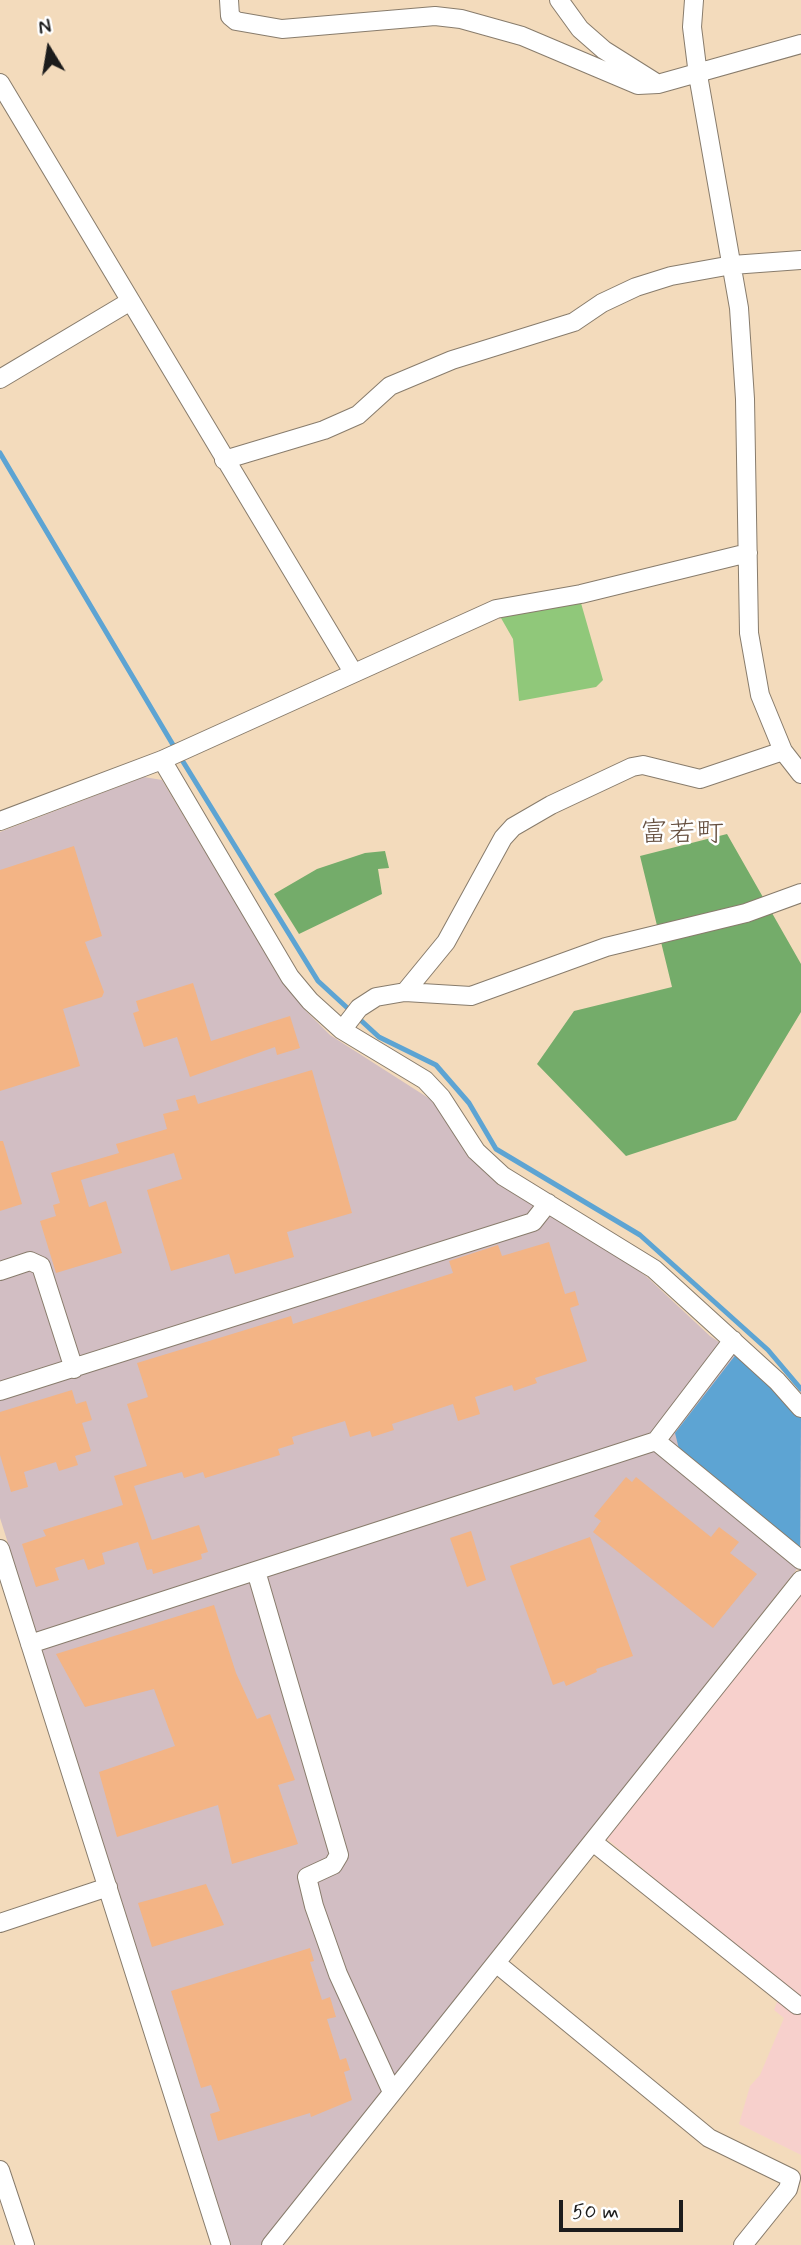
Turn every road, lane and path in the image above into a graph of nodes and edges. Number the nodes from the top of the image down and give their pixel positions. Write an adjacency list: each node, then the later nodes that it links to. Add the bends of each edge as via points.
1 (229, 0): 7 (street, via 230,16 236,21 282,29 435,16 461,19 522,36 638,85)
2 (559, 0): 7 (street, via 580,29 604,50)
3 (694, 0): 5 (street)
4 (801, 44): 5 (street)
5 (698, 75): 7 (street); 9 (street)
6 (0, 83): 10 (street)
7 (658, 84)
8 (801, 260): 9 (street)
9 (732, 265): 12 (street, via 636,287 574,321 452,360 390,386 358,415 324,430); 13 (street, via 744,386)
10 (129, 302): 11 (street); 12 (street)
11 (0, 379)
12 (224, 460): 14 (street)
13 (748, 553): 14 (street, via 581,594 496,609); 15 (street, via 750,633 760,695)
14 (353, 672): 16 (street)
15 (783, 751): 17 (street); 20 (street, via 700,779 643,765 632,767 513,827 446,942)
16 (174, 755): 18 (street); 21 (street, via 290,977 310,1001)
17 (801, 774)
18 (0, 821)
19 (801, 893): 20 (street, via 746,913 606,947 471,996)
20 (405, 992): 21 (street, via 376,997)
21 (350, 1019): 22 (street, via 425,1080 476,1151 503,1176)
22 (548, 1203): 24 (street, via 654,1269); 25 (street, via 533,1222)
23 (0, 1271): 25 (street, via 30,1261 41,1266)
24 (733, 1340): 27 (street); 28 (street)
25 (74, 1369): 26 (street)
26 (0, 1391)
27 (801, 1408)
28 (656, 1441): 30 (street); 31 (street)
29 (0, 1549): 32 (street)
30 (801, 1560)
31 (256, 1571): 34 (street); 40 (street, via 339,1855 333,1866 307,1877 314,1906 338,1974)
32 (4, 1578): 34 (street)
33 (801, 1580): 35 (street)
34 (30, 1644): 36 (street)
35 (593, 1842): 38 (street); 39 (street)
36 (108, 1887): 37 (street); 43 (street)
37 (0, 1923)
38 (496, 1963): 40 (street); 45 (street, via 709,2138 791,2178 788,2189)
39 (797, 2005)
40 (392, 2092): 44 (street)
41 (0, 2170): 42 (street)
42 (25, 2245)
43 (221, 2245)
44 (271, 2245)
45 (743, 2245)

